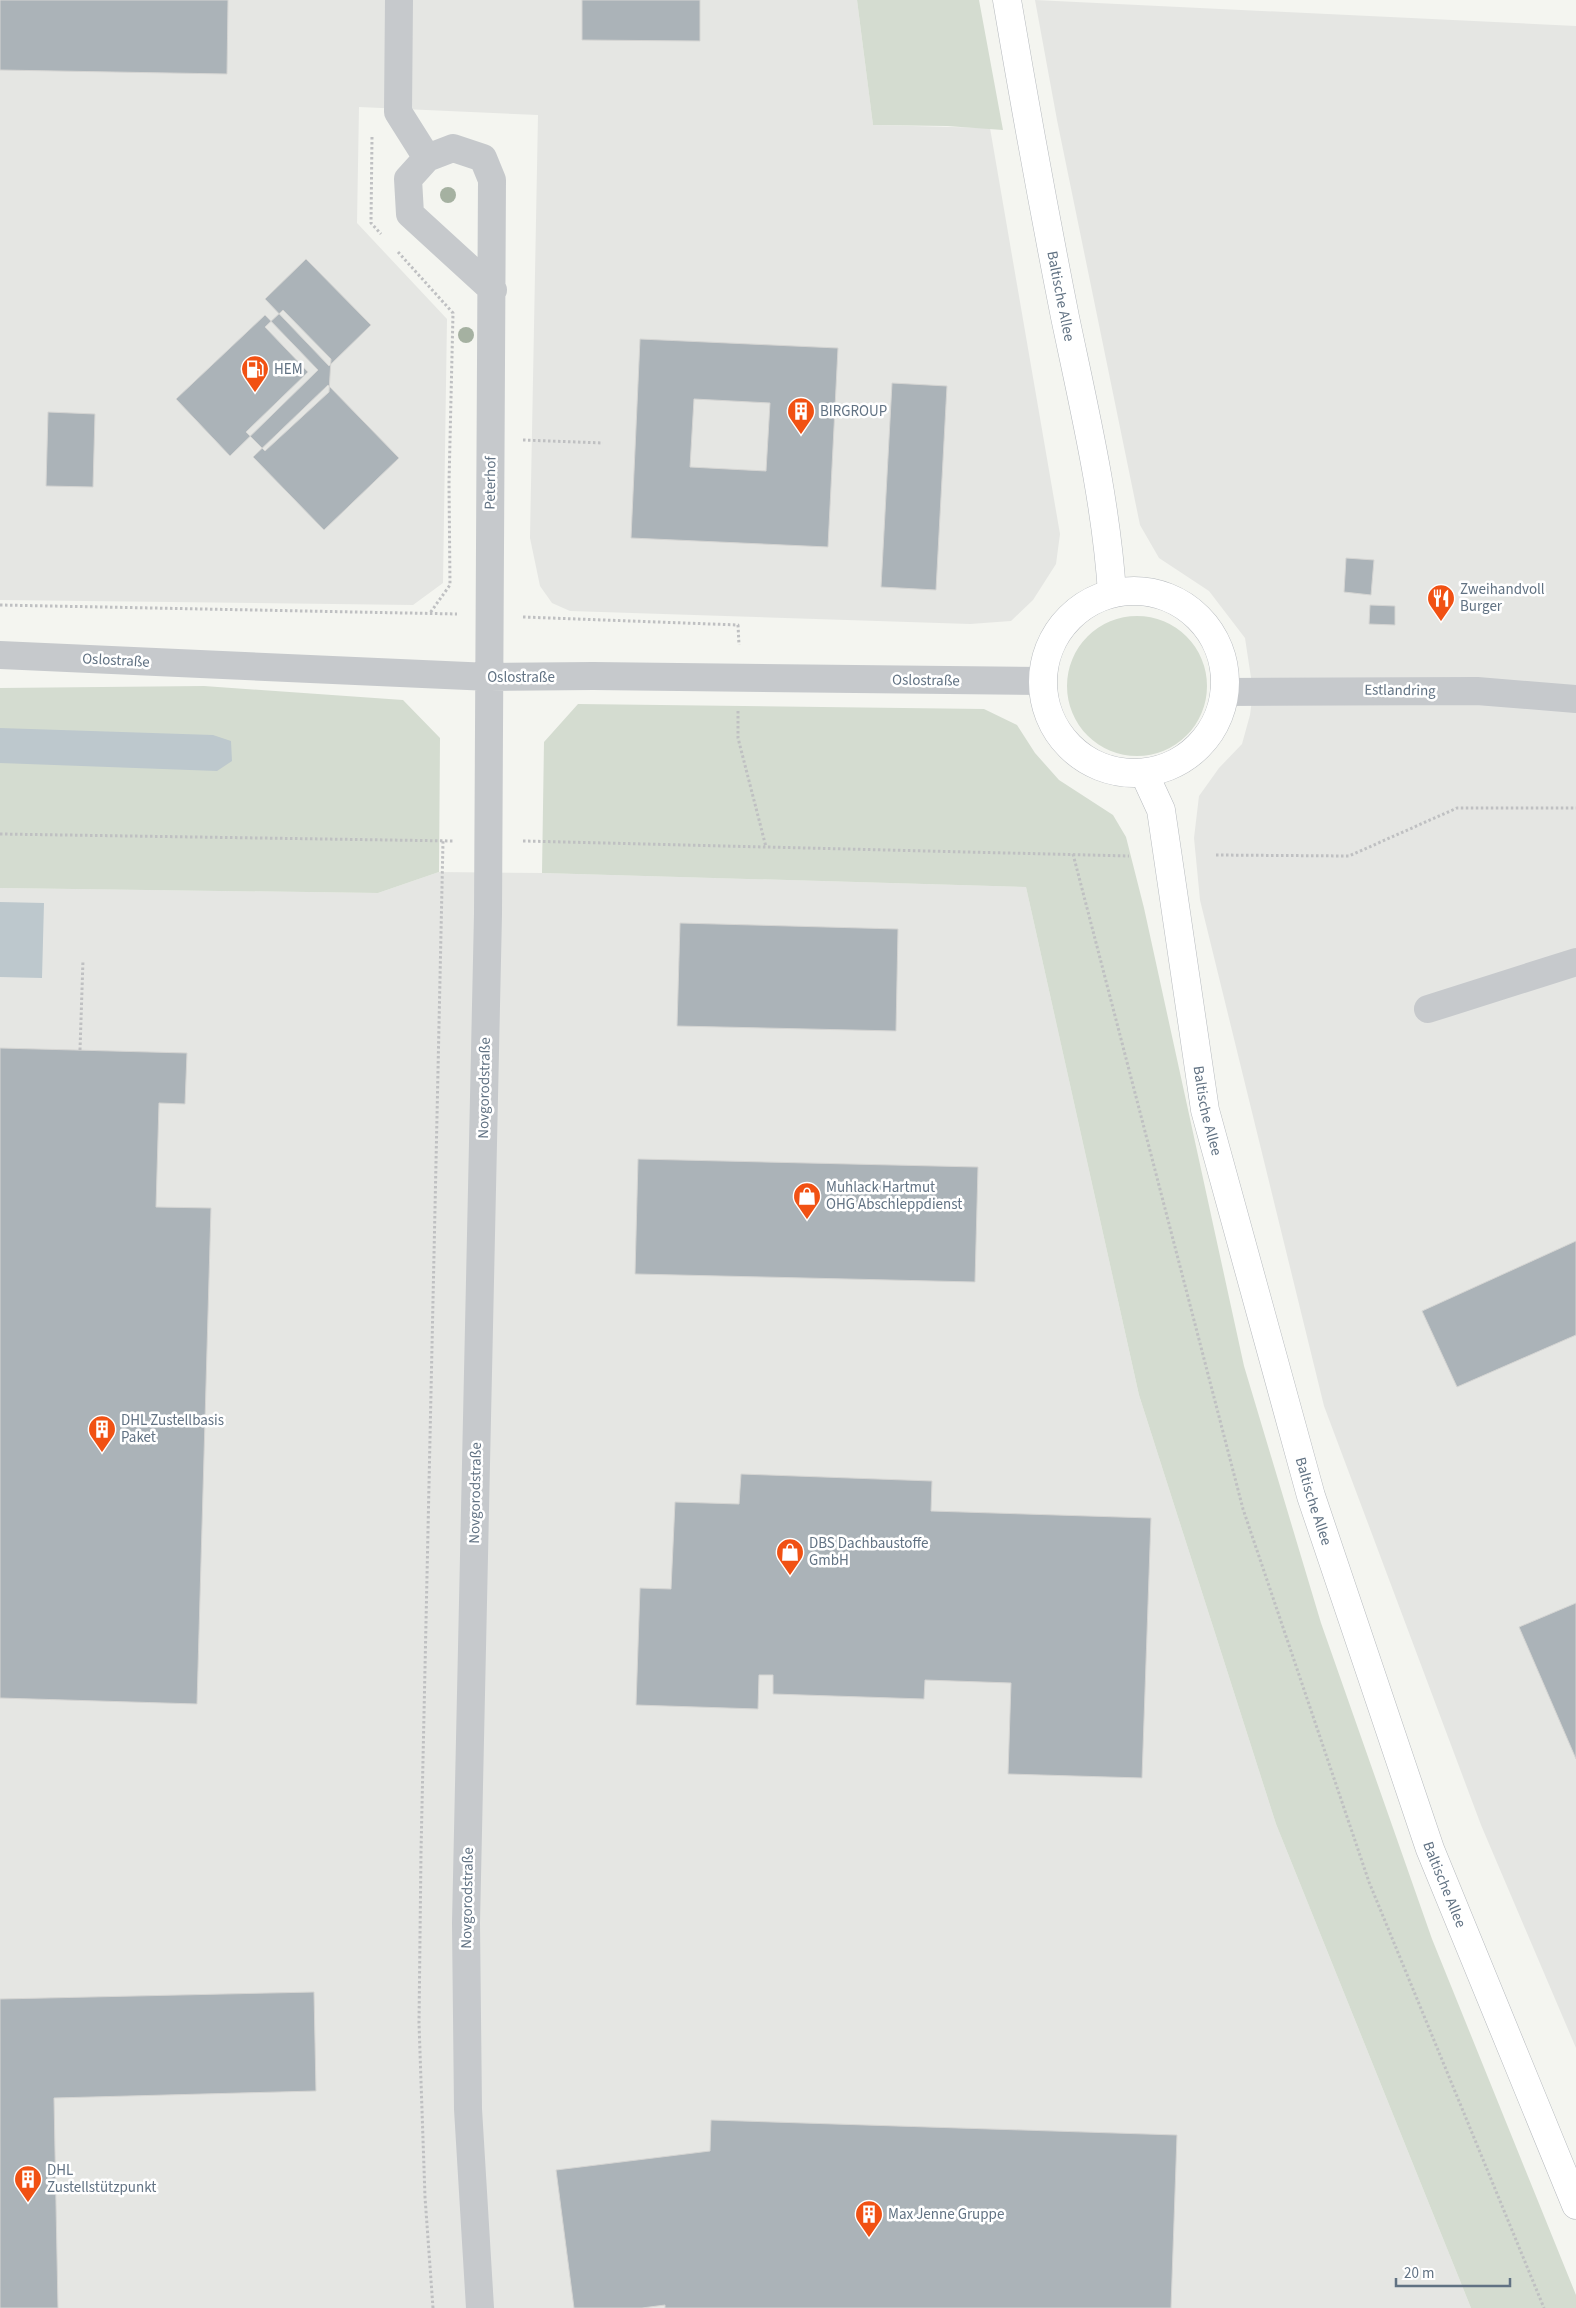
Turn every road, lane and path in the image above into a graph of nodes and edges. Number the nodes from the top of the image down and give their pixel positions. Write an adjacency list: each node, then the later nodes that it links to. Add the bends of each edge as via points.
1 (399, 0): 3 (street)
2 (1007, 0): 10 (main road, Baltische Allee, via 1034,161 1096,465 1110,549)
3 (398, 112): 4 (street); 5 (path, via 373,113 371,223)
4 (427, 158): 7 (street, Peterhof, via 408,179 410,214); 7 (street, Peterhof, via 453,148 483,158 492,180)
5 (382, 235)
6 (394, 248): 11 (path, via 453,313 450,585)
7 (493, 290): 8 (street, Peterhof)
8 (490, 439): 9 (path); 13 (street, Peterhof)
9 (603, 444)
10 (1112, 593): 14 (main road, via 1087,604 1066,621 1051,644 1042,668); 15 (main road, via 1151,592 1187,607 1202,620 1221,654)
11 (430, 613)
12 (0, 655): 13 (street, Oslostraße)
13 (490, 677): 14 (street, Oslostraße); 20 (street, Novgorodstraße)
14 (1042, 681): 17 (main road, via 1050,718 1068,746 1110,770)
15 (1224, 692): 16 (street, Estlandring, via 1477,691); 17 (main road, via 1212,728 1195,750 1171,765)
16 (1576, 699)
17 (1144, 773): 29 (main road, Baltische Allee, via 1161,810 1205,1110 1311,1496 1430,1849)
18 (1576, 808): 23 (path, via 1457,808 1349,856)
19 (0, 834): 21 (path)
20 (488, 840): 21 (path); 22 (path); 31 (street, Novgorodstraße, via 466,1923 468,2110)
21 (443, 841): 30 (path, via 419,2004 425,2197)
22 (1073, 854): 24 (path); 32 (path, via 1243,1509 1368,1882)
23 (1216, 855)
24 (1129, 856)
25 (82, 960): 28 (path)
26 (1576, 962): 27 (street)
27 (1428, 1009)
28 (80, 1050)
29 (1576, 2205)
30 (433, 2308)
31 (480, 2308)
32 (1544, 2308)

